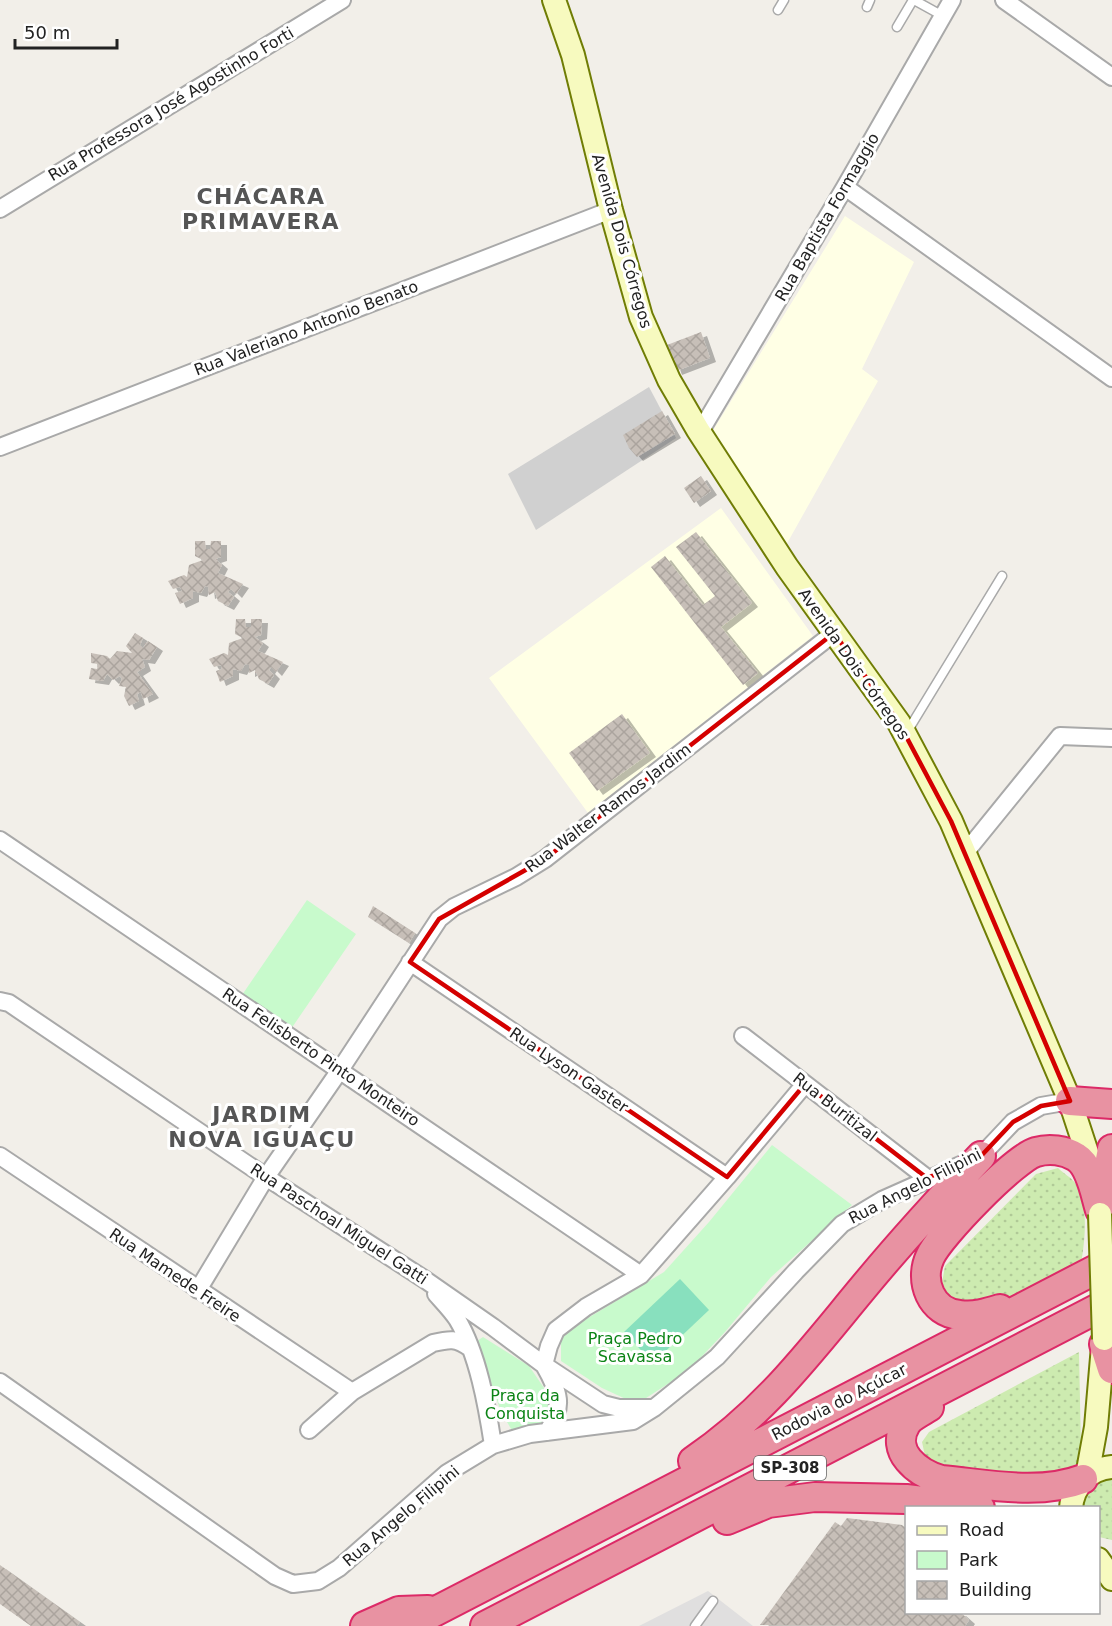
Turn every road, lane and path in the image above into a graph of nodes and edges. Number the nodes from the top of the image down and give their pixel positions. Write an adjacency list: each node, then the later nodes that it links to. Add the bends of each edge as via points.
1 (342, 0): 12 (street, Rua Professora José Agostinho Forti)
2 (554, 0): 13 (street, Avenida Dois Córregos, via 573,55)
3 (784, 0): 7 (lane)
4 (913, 0): 8 (lane); 9 (lane)
5 (952, 0): 8 (street, Rua Baptista Formaggio)
6 (1004, 0): 10 (street)
7 (778, 10)
8 (943, 16): 11 (street, Rua Baptista Formaggio)
9 (897, 27)
10 (1112, 77)
11 (845, 187): 14 (street); 15 (street, Rua Baptista Formaggio)
12 (0, 209)
13 (611, 210): 15 (street, Avenida Dois Córregos, via 641,317 669,380); 16 (street, Rua Valeriano Antonio Benato)
14 (1112, 378)
15 (700, 432): 18 (street, Avenida Dois Córregos)
16 (0, 447)
17 (1002, 576): 19 (lane)
18 (834, 633): 19 (street, Avenida Dois Córregos); 23 (street, Rua Walter Ramos Jardim, via 545,859 446,913)
19 (905, 735): 22 (street, Avenida Dois Córregos)
20 (1112, 738): 22 (street, via 1060,736)
21 (0, 840): 26 (street, Rua Felisberto Pinto Monteiro)
22 (965, 853): 28 (street, Avenida Dois Córregos)
23 (410, 962): 26 (street, Rua Walter Ramos Jardim); 34 (street, Rua Lyson Gaster)
24 (0, 1001): 33 (street, Rua Paschoal Miguel Gatti)
25 (743, 1036): 27 (street, Rua Buritizal)
26 (340, 1070): 33 (street, Rua Walter Ramos Jardim); 38 (street, Rua Felisberto Pinto Monteiro)
27 (805, 1084): 34 (street); 35 (street, Rua Buritizal)
28 (1070, 1101): 29 (highway); 32 (street, Rua Angelo Filipini, via 1041,1106 1012,1122); 36 (street, Avenida Dois Córregos, via 1090,1158)
29 (1112, 1104)
30 (1112, 1149): 36 (highway)
31 (0, 1156): 40 (street, Rua Mamede Freire)
32 (981, 1156): 35 (street, Rua Angelo Filipini); 61 (highway, via 919,1221 788,1379 746,1422)
33 (266, 1177): 39 (street, Rua Paschoal Miguel Gatti); 40 (street, Rua Walter Ramos Jardim)
34 (727, 1177): 38 (street)
35 (927, 1178): 52 (street, Rua Angelo Filipini, via 842,1224 717,1357)
36 (1100, 1212): 41 (highway, via 1084,1164 1057,1150 1035,1152 1024,1157 982,1196 935,1248 927,1264 926,1282 932,1299 957,1315 987,1313); 48 (street, Avenida Dois Córregos, bridge)
37 (1112, 1261): 41 (highway, Rodovia do Açúcar / SP-308)
38 (641, 1275): 49 (street, via 586,1307 556,1330)
39 (424, 1279): 43 (street); 44 (street, Rua Paschoal Miguel Gatti)
40 (198, 1290): 51 (street, Rua Mamede Freire)
41 (1041, 1297): 61 (highway, Rodovia do Açúcar / SP-308)
42 (1112, 1301): 47 (highway, SP-308)
43 (457, 1319): 44 (street, via 472,1319); 45 (street); 46 (street)
44 (493, 1327): 49 (street, Rua Paschoal Miguel Gatti)
45 (433, 1343): 46 (street, via 460,1341); 51 (street)
46 (470, 1348): 56 (street)
47 (1017, 1350): 58 (highway, via 911,1419 901,1441 904,1452 917,1469 941,1480 1045,1489); 64 (highway, SP-308)
48 (1106, 1351): 53 (street, Avenida Dois Córregos); 58 (street, Avenida Dois Córregos)
49 (544, 1365): 52 (street, Rua Paschoal Miguel Gatti, via 603,1404); 55 (street, via 554,1381 559,1404 557,1418)
50 (0, 1382): 56 (street, Rua Angelo Filipini, via 275,1576 293,1584 318,1581 339,1568 447,1473)
51 (352, 1392): 54 (street)
52 (654, 1408): 55 (street, Rua Angelo Filipini, via 633,1421)
53 (1112, 1427)
54 (309, 1430)
55 (547, 1432): 56 (street, Rua Angelo Filipini)
56 (493, 1445)
57 (1112, 1467): 58 (street)
58 (1085, 1478): 60 (street, Avenida Dois Córregos, via 1074,1493)
59 (964, 1506): 64 (highway, via 850,1497 776,1502)
60 (1071, 1506)
61 (590, 1530): 66 (highway, Rodovia do Açúcar / SP-308)
62 (1100, 1561): 63 (street)
63 (1112, 1580)
64 (564, 1586): 69 (highway, SP-308)
65 (713, 1601): 70 (lane)
66 (440, 1609): 67 (highway, via 399,1611); 68 (highway, Rodovia do Açúcar / SP-308)
67 (364, 1626)
68 (407, 1626)
69 (485, 1626)
70 (695, 1626)

